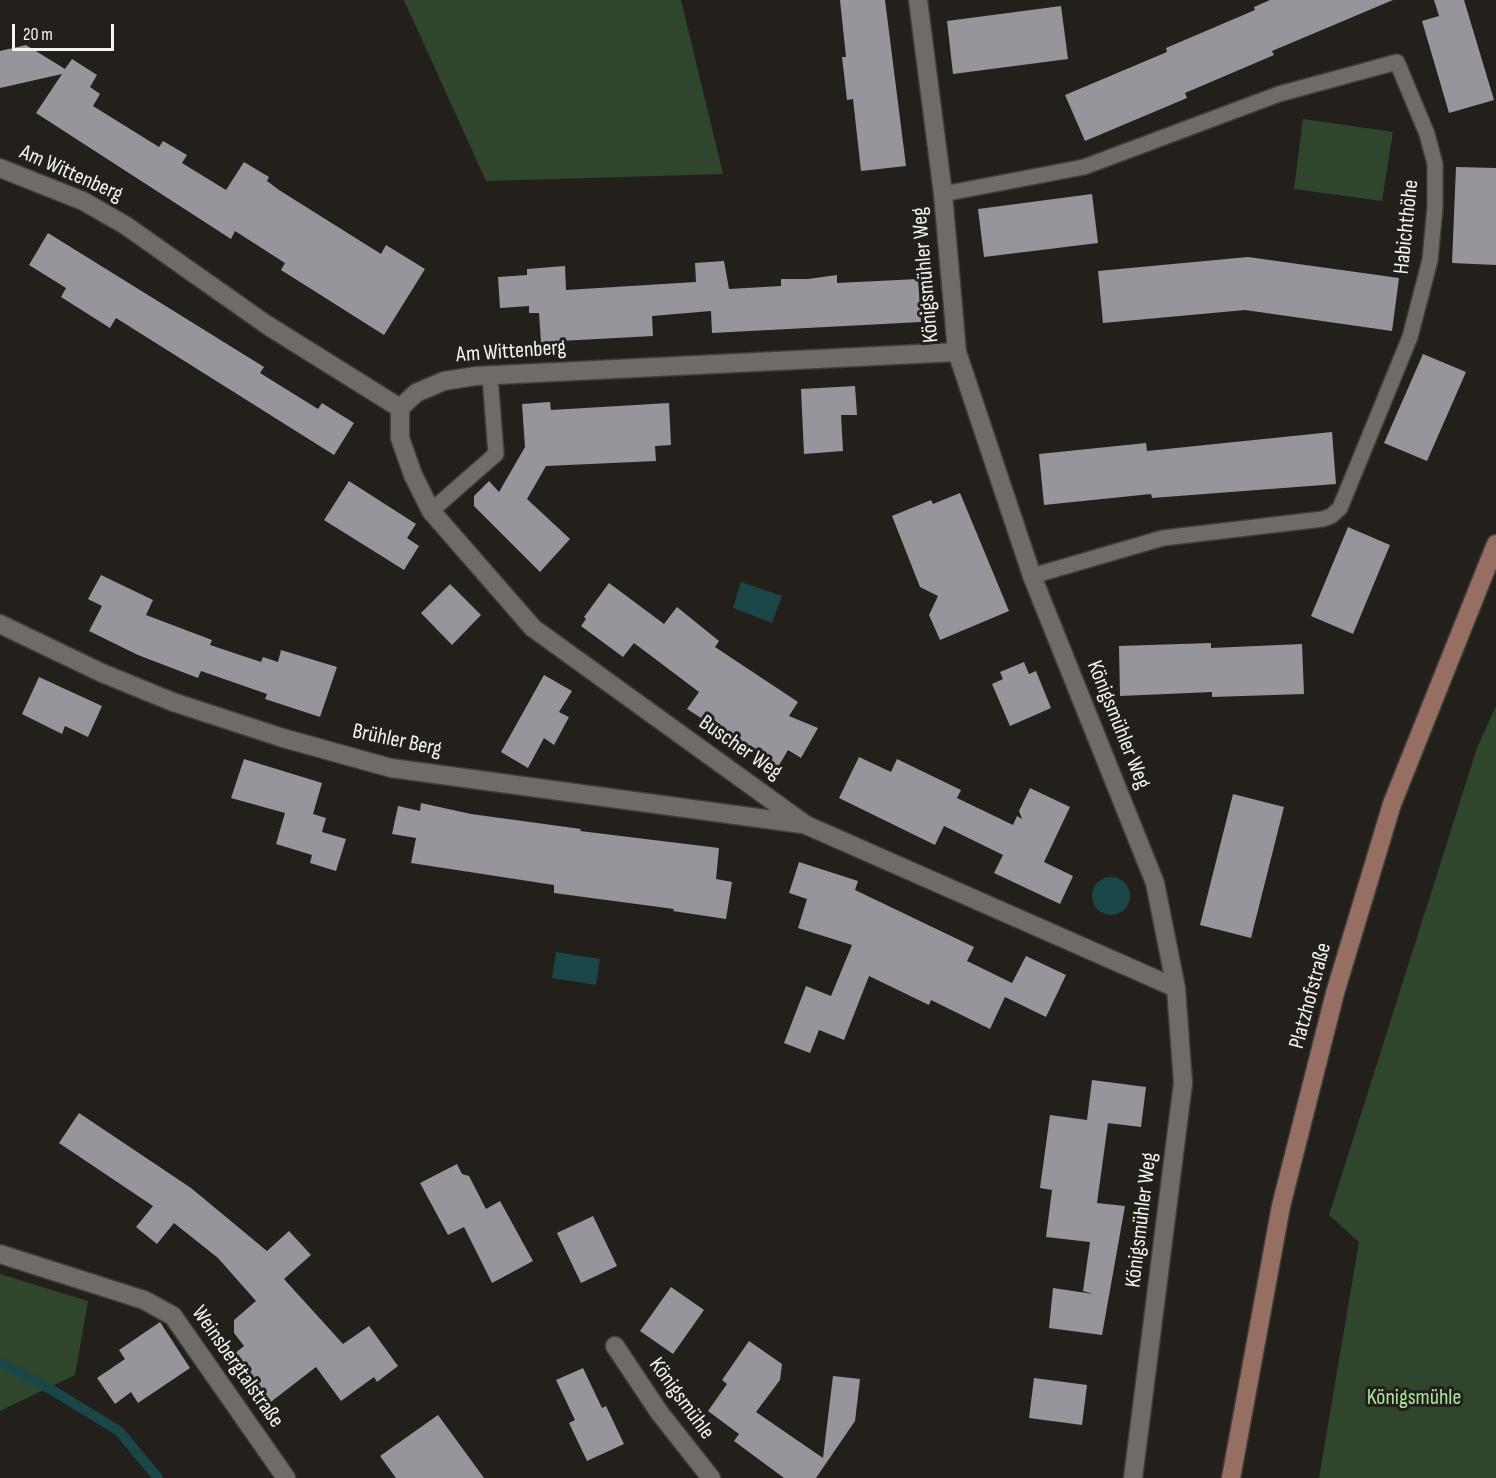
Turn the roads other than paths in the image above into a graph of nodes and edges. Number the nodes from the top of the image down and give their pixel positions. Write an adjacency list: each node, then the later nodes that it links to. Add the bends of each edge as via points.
1 (918, 0): 3 (street, Königsmühler Weg)
2 (0, 168): 6 (street, Am Wittenberg, via 83,201 125,225 257,318)
3 (943, 194): 4 (street, Königsmühler Weg); 9 (lane, Habichthöhe, via 1084,167 1280,94 1397,62 1435,164 1430,260 1410,337 1340,508 1323,519 1162,538)
4 (957, 352): 5 (street, Am Wittenberg); 9 (street, Königsmühler Weg)
5 (490, 376): 6 (street, Am Wittenberg, via 444,381 416,393); 7 (lane, via 496,454)
6 (400, 408): 7 (street, Buscher Weg, via 400,438)
7 (431, 511): 11 (street, Buscher Weg, via 533,628)
8 (1496, 544): 18 (main road, Platzhofstraße, via 1392,804 1335,993 1281,1206)
9 (1032, 576): 12 (street, Königsmühler Weg, via 1155,883)
10 (0, 624): 11 (street, Brühler Berg, via 173,702 391,768)
11 (806, 825): 12 (street, Buscher Weg)
12 (1176, 988): 17 (street, Königsmühler Weg, via 1183,1083)
13 (0, 1254): 15 (street, Weinsbergtalstraße, via 144,1300 173,1316)
14 (615, 1346): 16 (street, Königsmühle, via 658,1412)
15 (283, 1477)
16 (711, 1478)
17 (1133, 1478)
18 (1231, 1478)

